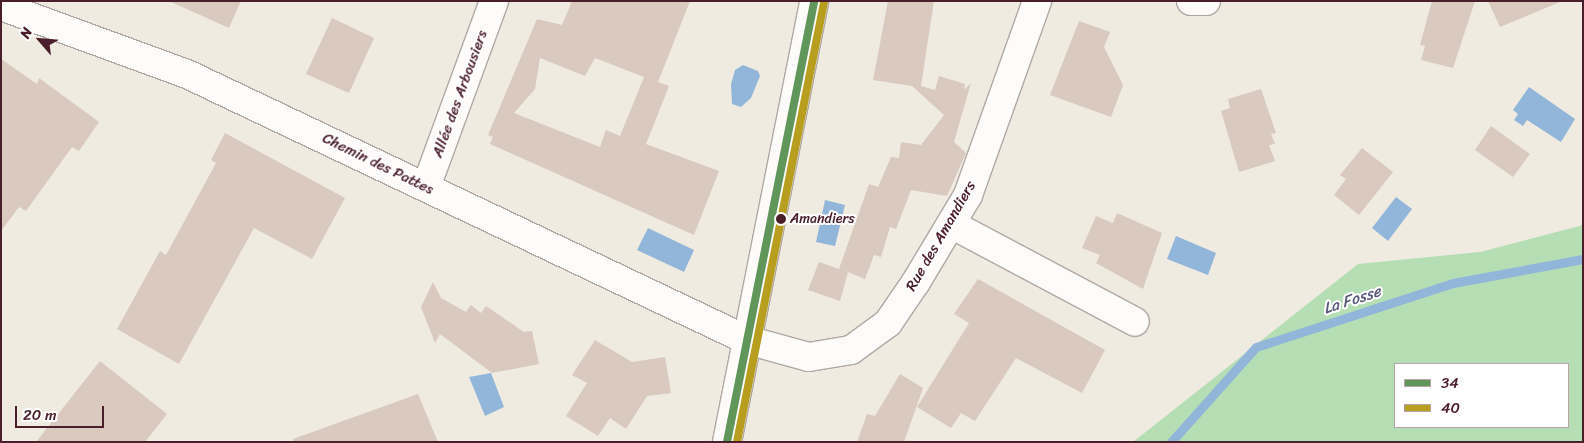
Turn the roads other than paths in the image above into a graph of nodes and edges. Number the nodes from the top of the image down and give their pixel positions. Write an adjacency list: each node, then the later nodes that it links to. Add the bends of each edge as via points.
1 (494, 1): 7 (street, Allée des Arbousiers)
2 (814, 1): 10 (street)
3 (1037, 1): 8 (street, Rue des Amandiers, via 968,195)
4 (1191, 1): 5 (street)
5 (1206, 1)
6 (1, 6): 7 (street, Chemin des Pattes, via 187,74)
7 (426, 188): 10 (street, Chemin des Pattes)
8 (951, 224): 9 (street); 10 (street, Rue des Amandiers, via 888,323 851,350 809,357)
9 (1135, 322)
10 (747, 340): 11 (street)
11 (727, 442)

